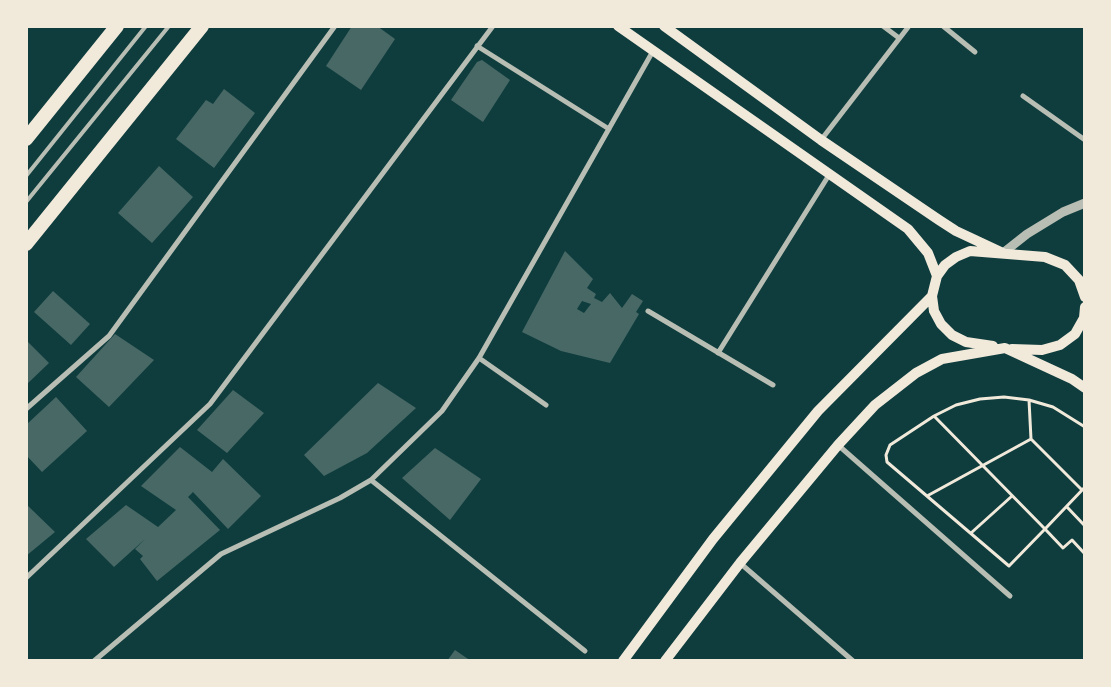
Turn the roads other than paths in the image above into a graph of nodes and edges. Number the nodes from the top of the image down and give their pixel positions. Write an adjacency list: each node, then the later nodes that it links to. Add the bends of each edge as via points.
1 (117, 26): 18 (highway)
2 (146, 26): 22 (lane)
3 (168, 26): 23 (lane)
4 (202, 26): 25 (highway)
5 (335, 26): 38 (street, via 109,336)
6 (492, 26): 13 (street)
7 (618, 26): 14 (main road)
8 (664, 26): 19 (main road)
9 (883, 26): 12 (street)
10 (909, 26): 12 (street)
11 (943, 26): 15 (street)
12 (899, 38): 19 (street)
13 (477, 46): 17 (street); 42 (street, via 210,404)
14 (653, 51): 17 (street); 21 (main road)
15 (975, 52)
16 (1023, 96): 20 (street)
17 (609, 129): 34 (street)
18 (26, 139)
19 (821, 140): 26 (main road, via 956,231)
20 (1085, 140)
21 (828, 175): 27 (main road, via 908,229 928,253); 33 (street)
22 (26, 176)
23 (26, 202)
24 (1085, 203): 26 (street, via 1063,212)
25 (26, 244)
26 (1003, 253): 27 (main road, via 970,252 956,256); 29 (main road, via 1045,257 1065,264 1079,280)
27 (937, 276): 28 (main road)
28 (932, 296): 32 (main road, via 941,324 952,335 966,342); 46 (main road, via 818,411 713,539)
29 (1085, 297)
30 (1085, 307): 32 (main road, via 1084,318 1075,334 1060,345 1042,350)
31 (648, 312): 33 (street)
32 (1005, 348): 36 (main road); 39 (main road, via 942,359 916,373 875,406)
33 (718, 352): 35 (street)
34 (479, 358): 37 (street); 40 (street, via 442,411)
35 (773, 384)
36 (1085, 388)
37 (546, 405)
38 (26, 410)
39 (838, 445): 41 (main road); 43 (street)
40 (371, 480): 44 (street); 45 (street, via 340,498 220,554)
41 (740, 563): 47 (main road); 48 (street)
42 (26, 578)
43 (1010, 596)
44 (585, 651)
45 (94, 661)
46 (623, 661)
47 (665, 661)
48 (853, 661)

